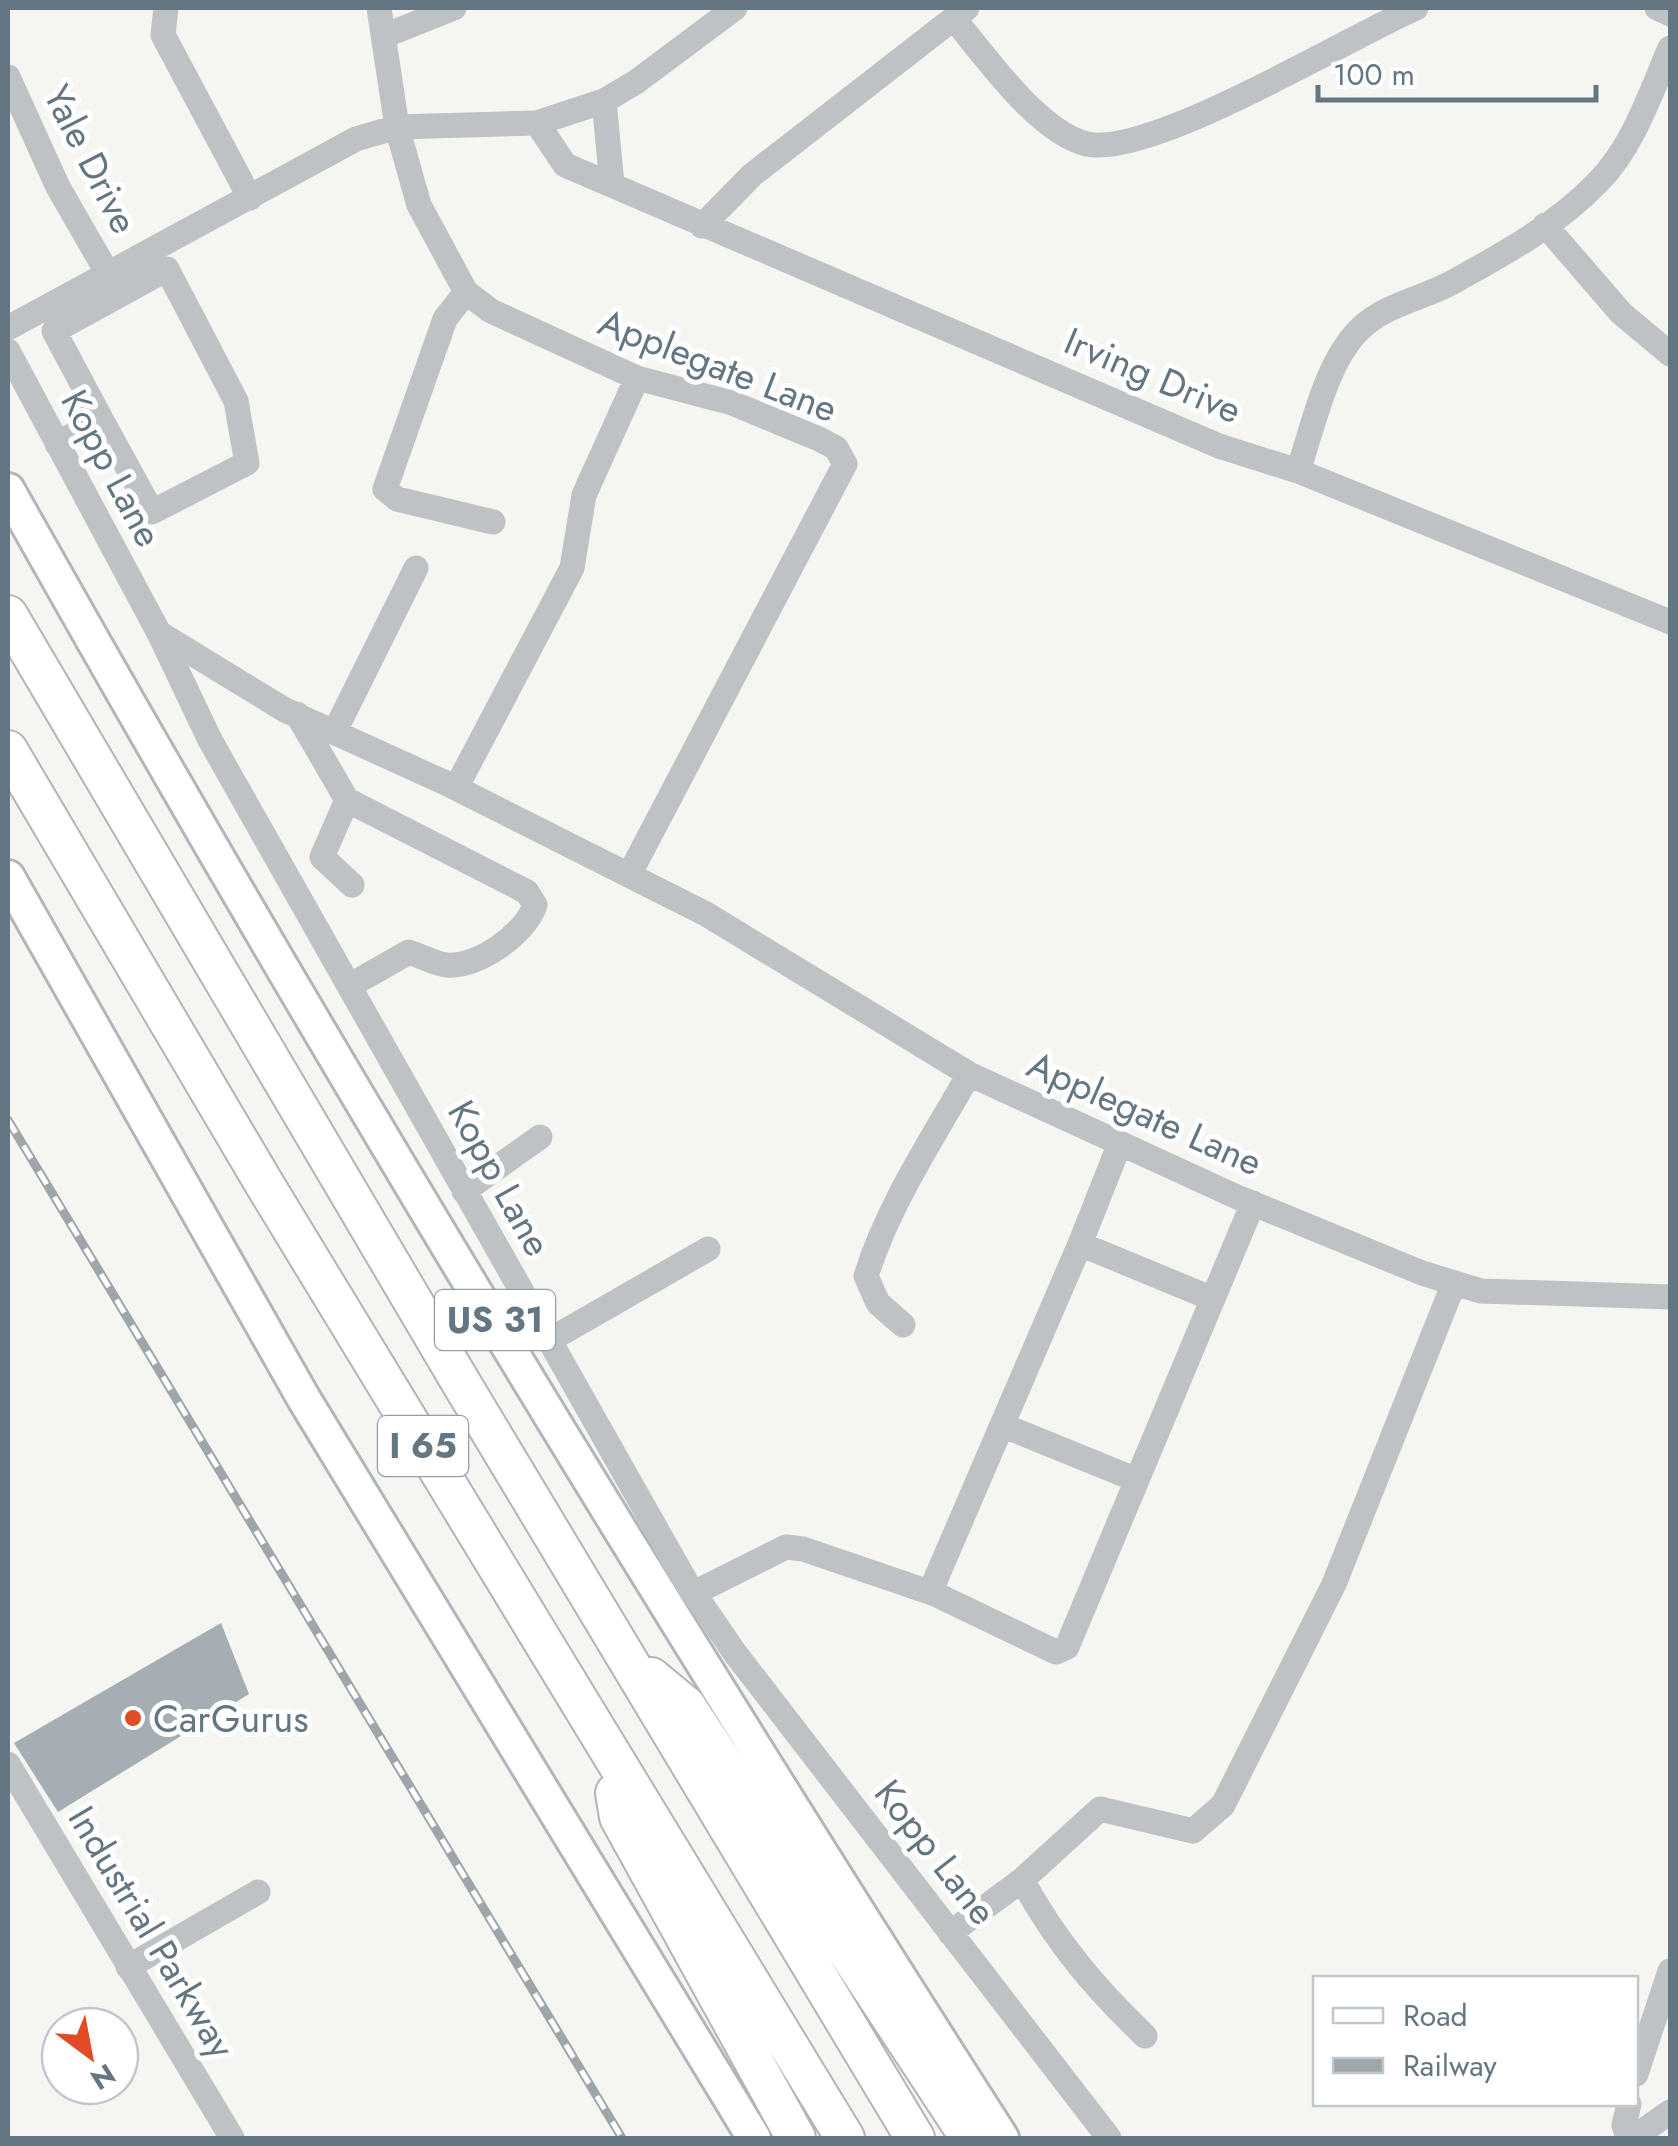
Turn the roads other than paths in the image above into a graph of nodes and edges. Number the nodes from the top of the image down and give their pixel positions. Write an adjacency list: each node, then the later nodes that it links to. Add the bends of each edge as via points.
1 (166, 8): 16 (street, via 163,36)
2 (380, 8): 9 (street, Applegate Lane)
3 (454, 8): 9 (street)
4 (736, 8): 12 (street)
5 (1657, 8): 8 (street)
6 (1404, 10): 7 (street, via 1238,98 1126,144 1086,144 1047,122)
7 (961, 14): 18 (street, via 752,175)
8 (1670, 14)
9 (384, 36): 14 (street, Applegate Lane)
10 (1670, 48): 17 (street, via 1636,126 1600,182)
11 (8, 77): 19 (street, Yale Drive, via 58,188)
12 (604, 101): 13 (street); 15 (street)
13 (537, 122): 14 (street); 15 (street, Irving Drive, via 565,166)
14 (398, 127): 16 (street, via 356,138); 20 (street, Applegate Lane, via 419,205)
15 (612, 184): 18 (street, Irving Drive)
16 (250, 198): 19 (street)
17 (1545, 225): 23 (street, via 1622,313); 27 (street, via 1439,290 1390,307 1357,332 1332,376)
18 (702, 226): 27 (street, Irving Drive, via 1219,446)
19 (108, 274): 21 (street)
20 (466, 292): 24 (street, Applegate Lane, via 490,310); 29 (street, via 445,319 385,489 396,499)
21 (8, 328)
22 (8, 352): 26 (street, Kopp Lane)
23 (1670, 354)
24 (638, 378): 37 (street, via 584,495 572,568); 41 (street, Applegate Lane, via 732,402 820,439 845,464)
25 (101, 420): 25 (street, via 152,512 247,463 236,401 167,269 54,332); 26 (street)
26 (57, 444): 33 (street, Kopp Lane)
27 (1298, 471): 32 (street, Irving Drive)
28 (8, 490): 79 (main road, US 31, via 234,890 773,1780)
29 (493, 522)
30 (416, 568): 35 (street)
31 (8, 614): 61 (highway, I 65)
32 (1670, 622)
33 (159, 633): 34 (street, Applegate Lane); 40 (street, Kopp Lane)
34 (297, 714): 35 (street, Applegate Lane); 38 (street)
35 (335, 731): 37 (street, Applegate Lane)
36 (8, 750): 62 (highway, I 65)
37 (456, 788): 41 (street, Applegate Lane)
38 (347, 800): 39 (street); 44 (street, via 527,892 535,905 489,953 466,964 445,965 409,952)
39 (322, 858): 40 (street); 43 (street)
40 (286, 874): 44 (street, Kopp Lane)
41 (629, 876): 45 (street, Applegate Lane, via 706,914)
42 (8, 877): 74 (main road, via 304,1399)
43 (352, 886)
44 (349, 986): 48 (street, Kopp Lane)
45 (969, 1074): 47 (street, Applegate Lane); 55 (street, via 916,1162 866,1276 878,1303)
46 (540, 1138): 48 (street)
47 (1120, 1144): 49 (street, Applegate Lane); 50 (street)
48 (464, 1191): 56 (street, Kopp Lane)
49 (1252, 1204): 52 (street, Applegate Lane); 54 (street)
50 (1080, 1244): 54 (street); 57 (street)
51 (708, 1249): 56 (street)
52 (1454, 1282): 53 (street, Applegate Lane, via 1481,1290); 64 (street, via 1334,1584 1223,1805 1193,1831 1100,1809)
53 (1670, 1297)
54 (1213, 1299): 58 (street)
55 (903, 1325)
56 (548, 1341): 59 (street, Kopp Lane)
57 (1002, 1425): 58 (street); 60 (street)
58 (1137, 1480): 60 (street, via 1067,1647 1056,1652)
59 (694, 1593): 60 (street, via 786,1547); 66 (street, Kopp Lane)
60 (935, 1594)
61 (624, 1654): 77 (highway, I 65); 78 (highway, via 686,1706)
62 (606, 1747): 75 (highway, via 619,1817); 76 (highway, I 65)
63 (12, 1780): 67 (street, Industrial Parkway)
64 (1022, 1880): 66 (street); 69 (street, via 1088,1982)
65 (258, 1892): 67 (street)
66 (950, 1932): 80 (street, Kopp Lane)
67 (128, 1967): 73 (street, Industrial Parkway)
68 (1670, 1971): 70 (street)
69 (1145, 2036)
70 (1638, 2068)
71 (1628, 2106): 81 (street, via 1624,2125)
72 (1670, 2112): 81 (street)
73 (232, 2138)
74 (754, 2138)
75 (796, 2138)
76 (846, 2138)
77 (915, 2138)
78 (970, 2138)
79 (1002, 2138)
80 (1108, 2138)
81 (1631, 2138)

